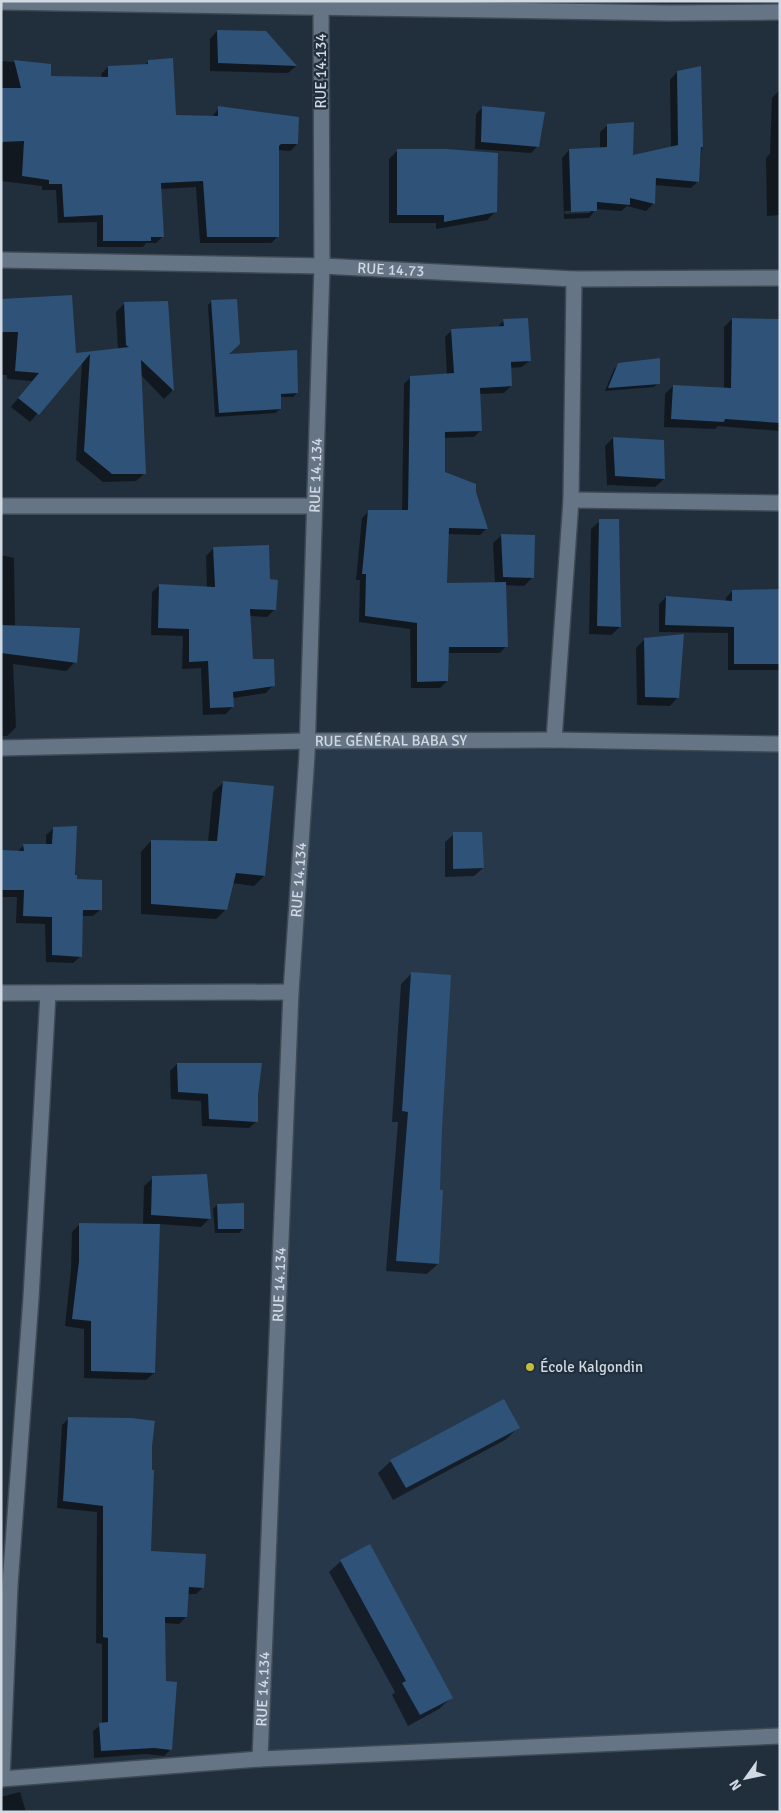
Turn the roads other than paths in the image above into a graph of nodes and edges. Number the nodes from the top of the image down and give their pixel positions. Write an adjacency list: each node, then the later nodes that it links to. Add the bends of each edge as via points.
1 (1, 2): 2 (street)
2 (321, 4): 3 (street, via 670,13); 5 (street, RUE 14.134)
3 (780, 12)
4 (1, 260): 5 (street, RUE 14.73)
5 (322, 266): 7 (street, RUE 14.73); 11 (street, RUE 14.134)
6 (780, 278): 7 (street, RUE 14.73)
7 (574, 279): 8 (street)
8 (572, 500): 9 (street); 12 (street)
9 (780, 503)
10 (1, 506): 11 (street)
11 (313, 506): 13 (street, RUE 14.134)
12 (554, 740): 13 (street, RUE GÉNÉRAL BABA SY); 14 (street, RUE GÉNÉRAL BABA SY)
13 (307, 741): 15 (street, RUE GÉNÉRAL BABA SY); 16 (street, RUE 14.134)
14 (780, 744)
15 (1, 748)
16 (291, 992): 18 (street); 21 (street, RUE 14.134)
17 (1, 993): 18 (street)
18 (48, 994): 19 (street, via 31,1298)
19 (5, 1584): 22 (street)
20 (780, 1736): 21 (street)
21 (260, 1759): 22 (street)
22 (2, 1779)

